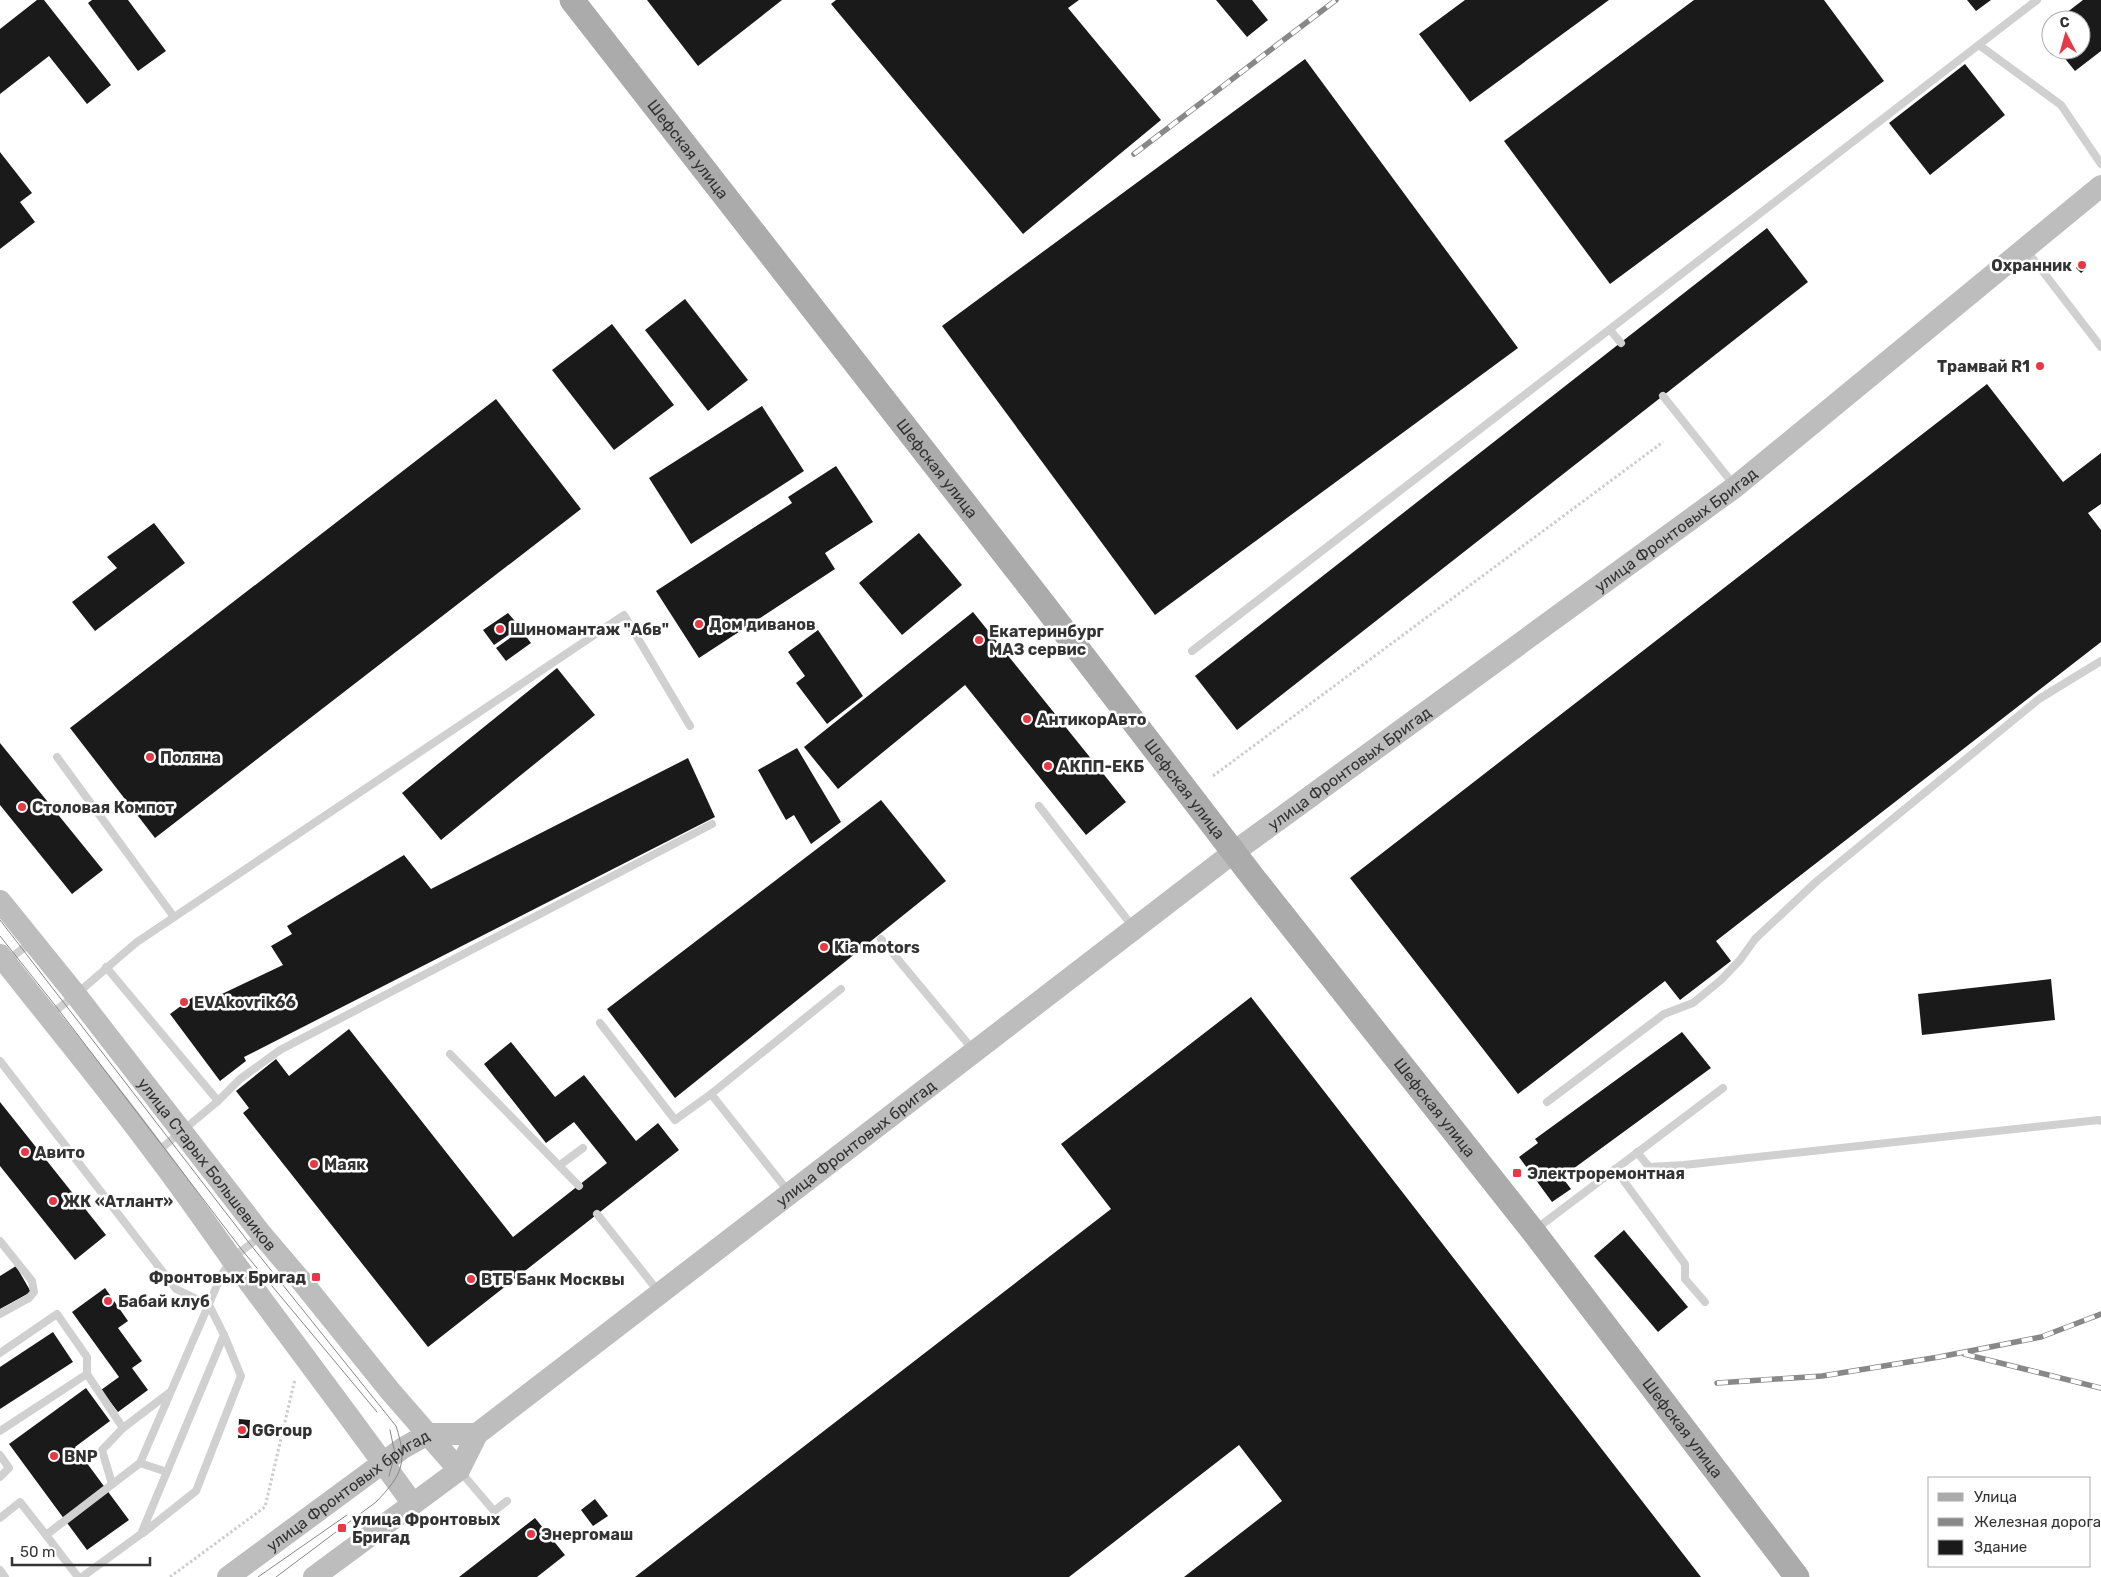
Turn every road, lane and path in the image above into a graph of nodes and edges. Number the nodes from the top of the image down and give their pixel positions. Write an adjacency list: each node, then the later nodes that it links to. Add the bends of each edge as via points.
1 (572, 0): 20 (main road, Шефская улица)
2 (2037, 0): 3 (lane)
3 (1978, 45): 4 (lane, via 2061,105); 7 (lane)
4 (2101, 164)
5 (2101, 186): 6 (main road, улица Фронтовых Бригад)
6 (2026, 249): 9 (lane); 12 (main road, улица Фронтовых Бригад)
7 (1610, 330): 8 (lane); 13 (lane)
8 (1621, 343)
9 (2101, 347)
10 (1663, 396): 12 (lane)
11 (1663, 442): 17 (path)
12 (1735, 487): 20 (main road, улица Фронтовых Бригад)
13 (1192, 652)
14 (2101, 661): 38 (lane, via 2039,699 1817,881 1755,939 1721,980 1693,1003 1664,1014)
15 (690, 726): 22 (lane, via 624,616)
16 (57, 757): 22 (lane)
17 (1213, 776)
18 (1039, 806): 23 (lane)
19 (712, 824): 37 (lane, via 280,1050 240,1079)
20 (1234, 852): 23 (main road, улица Фронтовых бригад); 49 (main road, Шефская улица)
21 (0, 901): 25 (main road, улица Старых Большевиков)
22 (174, 917): 27 (lane)
23 (1134, 928): 32 (main road, улица Фронтовых бригад)
24 (880, 939): 32 (lane)
25 (32, 942): 26 (lane); 29 (main road, улица Старых Большевиков)
26 (2, 961): 30 (main road, улица Старых Большевиков)
27 (106, 967): 29 (lane); 37 (lane)
28 (840, 989): 36 (lane)
29 (76, 996): 30 (lane); 40 (main road, улица Старых Большевиков)
30 (50, 1016): 43 (main road, улица Старых Большевиков)
31 (600, 1024): 36 (lane, via 675,1120)
32 (974, 1051): 47 (main road, улица Фронтовых бригад)
33 (450, 1054): 44 (lane)
34 (0, 1061): 55 (lane, via 176,1289)
35 (1723, 1088): 42 (lane)
36 (710, 1094): 47 (lane)
37 (218, 1101): 40 (lane)
38 (1547, 1102)
39 (2101, 1121): 42 (lane, via 1684,1165 1649,1167)
40 (181, 1133): 43 (lane); 50 (main road, улица Старых Большевиков)
41 (583, 1148): 44 (lane)
42 (1637, 1152): 45 (lane)
43 (156, 1154): 52 (main road, улица Старых Большевиков)
44 (560, 1165): 46 (lane)
45 (1615, 1169): 49 (lane); 54 (lane, via 1686,1264 1685,1279)
46 (579, 1186)
47 (790, 1194): 53 (main road, улица Фронтовых бригад)
48 (598, 1214): 53 (lane)
49 (1533, 1231): 85 (main road, Шефская улица)
50 (262, 1235): 52 (lane); 64 (main road, улица Старых Большевиков)
51 (0, 1241): 56 (lane, via 32,1281 34,1292)
52 (232, 1258): 55 (lane); 68 (main road, улица Старых Большевиков)
53 (659, 1293): 65 (main road, улица Фронтовых бригад)
54 (1705, 1302)
55 (209, 1305): 57 (lane); 61 (lane)
56 (0, 1314)
57 (224, 1336): 70 (lane); 76 (lane, via 241,1376 196,1491)
58 (0, 1353): 59 (lane, via 57,1314 87,1357)
59 (87, 1374): 62 (lane); 63 (lane)
60 (296, 1375): 82 (path, via 265,1507)
61 (171, 1391): 62 (lane); 67 (lane)
62 (123, 1428): 72 (lane, via 102,1450)
63 (0, 1432)
64 (428, 1434): 65 (main road, улица Фронтовых бригад); 68 (main road, улица Фронтовых бригад); 69 (main road, улица Старых Большевиков)
65 (476, 1434): 69 (main road, улица Фронтовых бригад)
66 (0, 1455): 71 (lane, via 9,1468)
67 (140, 1463): 70 (lane); 72 (lane)
68 (382, 1463): 74 (main road, улица Старых Большевиков); 83 (main road, улица Фронтовых бригад)
69 (459, 1470): 73 (lane, via 494,1511); 74 (main road, улица Фронтовых бригад)
70 (167, 1472): 76 (lane)
71 (0, 1477)
72 (112, 1484): 77 (lane)
73 (507, 1501)
74 (413, 1504): 84 (main road, улица Фронтовых бригад)
75 (0, 1518): 77 (lane, via 20,1502)
76 (142, 1534): 81 (lane)
77 (46, 1535): 80 (lane)
78 (0, 1570): 79 (lane)
79 (5, 1577)
80 (78, 1577)
81 (82, 1577)
82 (170, 1577)
83 (228, 1577)
84 (314, 1577)
85 (1797, 1577)

